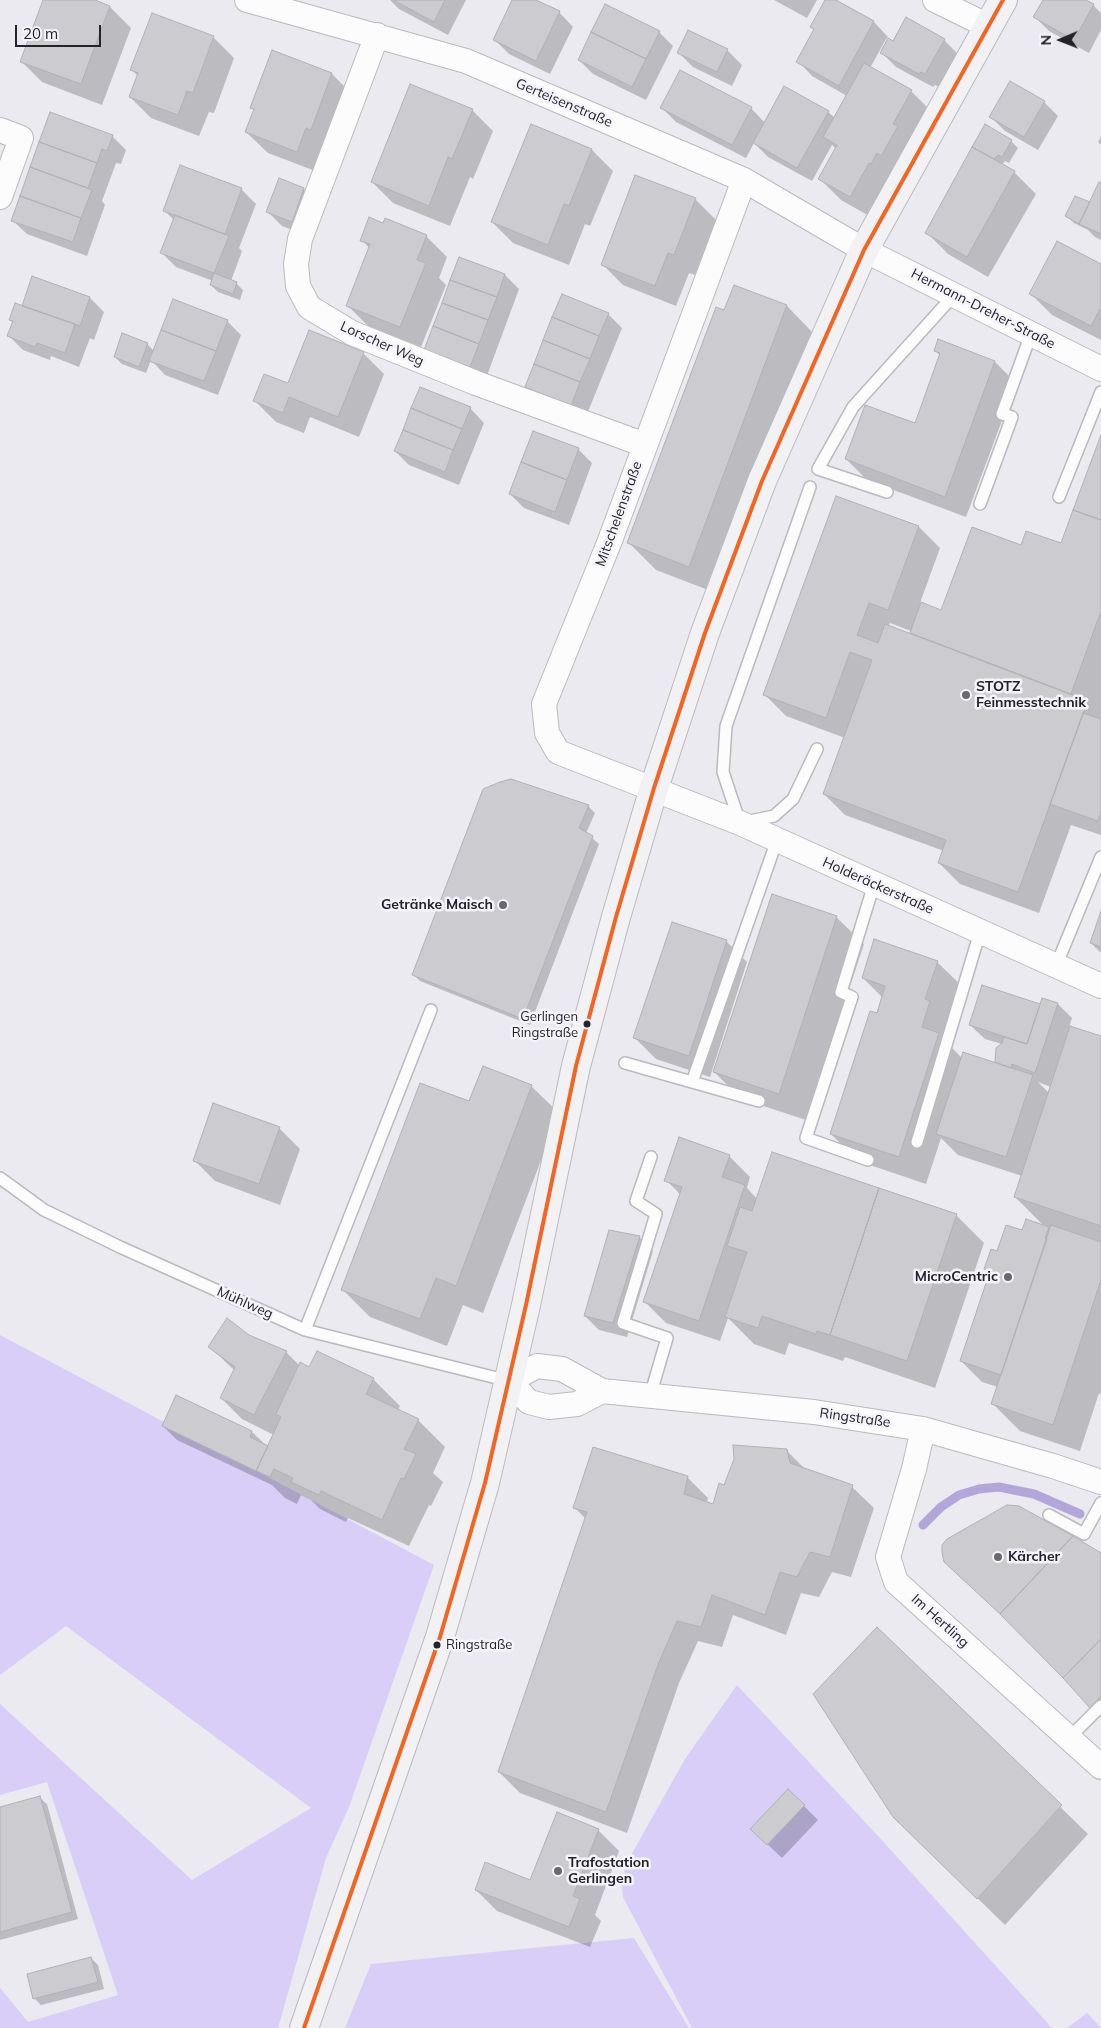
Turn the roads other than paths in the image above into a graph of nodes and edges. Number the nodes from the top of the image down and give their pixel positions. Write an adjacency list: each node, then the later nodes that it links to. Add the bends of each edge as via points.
1 (247, 0): 5 (street, Gerteisenstraße)
2 (935, 0): 4 (street)
3 (1003, 0): 4 (main road)
4 (988, 26): 9 (main road)
5 (377, 35): 7 (street, Gerteisenstraße, via 466,61); 14 (street, Lorscher Weg, via 300,239 296,264 298,286 309,307 352,333)
6 (0, 130): 8 (street, via 21,138)
7 (744, 180): 9 (street, Gerteisenstraße); 14 (street, Mitschelenstraße)
8 (0, 197)
9 (864, 250): 10 (street, Hermann-Dreher-Straße); 20 (main road, via 762,482 705,633)
10 (954, 295): 11 (street, Hermann-Dreher-Straße); 16 (lane, via 853,407 818,469)
11 (1031, 334): 12 (street, Hermann-Dreher-Straße); 18 (lane, via 1002,414 1012,417)
12 (1101, 370)
13 (1101, 392): 17 (lane)
14 (645, 445): 20 (street, Mitschelenstraße, via 544,704 547,733 558,752)
15 (810, 487): 21 (lane, via 726,726 723,772)
16 (887, 492)
17 (1059, 497)
18 (980, 504)
19 (817, 748): 21 (lane, via 792,799 774,816)
20 (654, 788): 21 (street, Holderäckerstraße); 37 (main road, via 576,1066)
21 (740, 823): 22 (street, Holderäckerstraße)
22 (777, 840): 24 (street, Holderäckerstraße); 30 (lane)
23 (1101, 857): 26 (lane)
24 (874, 884): 25 (street, Holderäckerstraße); 34 (lane, via 841,992 852,996 806,1138)
25 (980, 932): 26 (street, Holderäckerstraße); 32 (lane)
26 (1056, 966): 27 (street, Holderäckerstraße)
27 (1101, 986)
28 (431, 1010): 36 (lane)
29 (625, 1063): 30 (lane)
30 (692, 1082): 31 (lane)
31 (759, 1101)
32 (916, 1142)
33 (651, 1157): 39 (lane, via 636,1200 656,1214 623,1323 666,1338)
34 (868, 1160)
35 (0, 1178): 36 (lane, Mühlweg, via 44,1210)
36 (306, 1330): 37 (lane, Mühlweg)
37 (509, 1381): 38 (street, Ringstraße, via 537,1366 562,1369); 38 (street, via 529,1402 549,1407 577,1404); 47 (main road, via 486,1483 440,1637)
38 (602, 1392): 39 (street, Ringstraße)
39 (650, 1396): 40 (street, Ringstraße, via 796,1410)
40 (922, 1428): 41 (street, Ringstraße); 45 (street, Im Hertling, via 914,1469 888,1557 896,1582)
41 (1101, 1482)
42 (1101, 1503): 43 (lane, via 1084,1534)
43 (1049, 1515)
44 (1101, 1706): 45 (lane)
45 (1069, 1738): 46 (street, Im Hertling)
46 (1101, 1767)
47 (304, 2028)

